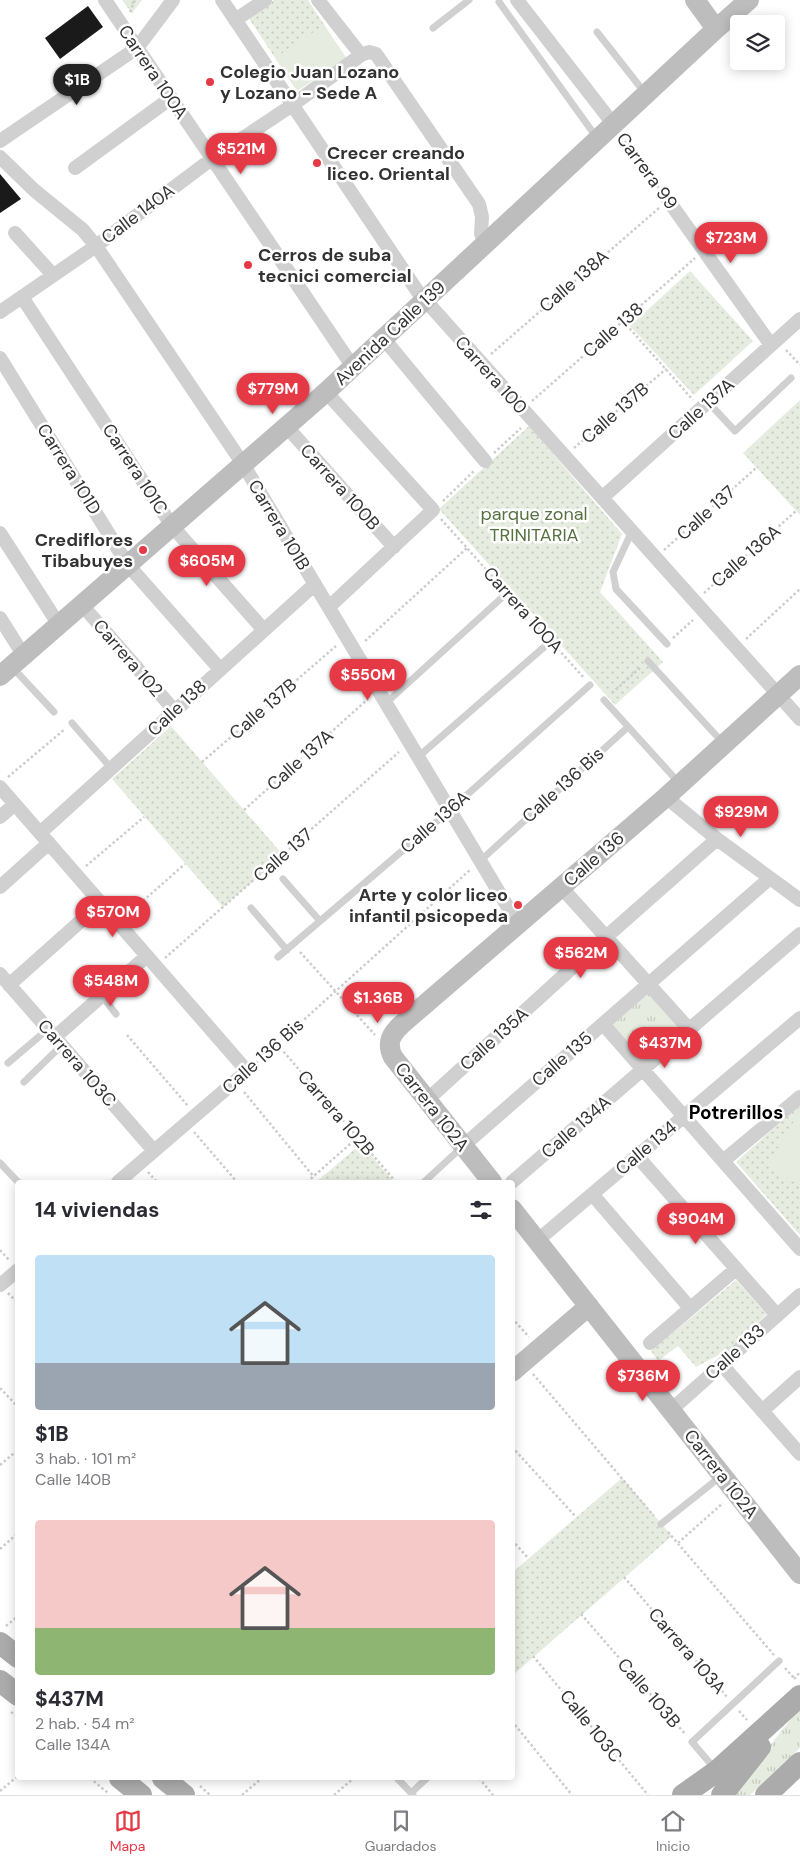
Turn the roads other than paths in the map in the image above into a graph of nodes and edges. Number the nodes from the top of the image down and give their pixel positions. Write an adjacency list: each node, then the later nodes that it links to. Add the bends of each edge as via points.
1 (104, 0): 15 (street, Carrera 100A)
2 (173, 0): 15 (street)
3 (222, 0): 11 (street, Carrera 100)
4 (265, 0): 11 (street)
5 (318, 0): 16 (street)
6 (470, 0): 12 (lane)
7 (516, 0): 20 (street, Carrera 99)
8 (695, 0): 13 (street)
9 (749, 0): 13 (street, Avenida Calle 139)
10 (499, 2): 22 (lane)
11 (235, 20): 19 (street, Carrera 100)
12 (433, 28)
13 (716, 29): 17 (street, Avenida Calle 139)
14 (598, 32): 17 (lane)
15 (137, 48): 18 (street, Carrera 100A); 21 (street)
16 (361, 55): 19 (street, Calle 140A); 28 (street, via 376,54 479,204 481,234)
17 (647, 95): 20 (street, Avenida Calle 139)
18 (171, 98): 24 (street, Carrera 100A); 25 (street)
19 (291, 106): 24 (street, Calle 140A); 32 (street, Carrera 100)
20 (614, 125): 22 (street, Avenida Calle 139)
21 (0, 140)
22 (599, 140): 28 (street, Avenida Calle 139)
23 (0, 156): 29 (street, Carrera 101B, via 34,190 83,230)
24 (213, 158): 29 (street, Calle 140A); 38 (street, Carrera 100A)
25 (75, 168)
26 (668, 200): 36 (street, Carrera 99)
27 (15, 233): 30 (street)
28 (487, 243): 32 (street, Avenida Calle 139)
29 (96, 246): 30 (street, Calle 140A); 44 (street, Carrera 101B)
30 (54, 275): 31 (street, Calle 140A)
31 (22, 296): 33 (street, Calle 140A); 46 (street, Carrera 101C)
32 (425, 301): 35 (street, Avenida Calle 139); 45 (street, Carrera 100)
33 (0, 312)
34 (800, 319): 36 (street, Calle 137A)
35 (384, 339): 38 (street, Avenida Calle 139); 43 (street)
36 (774, 343): 41 (street, Calle 137A)
37 (0, 358): 50 (street, Carrera 101D)
38 (353, 367): 40 (street, Avenida Calle 139)
39 (791, 378): 41 (lane, via 735,430)
40 (326, 392): 42 (street, Avenida Calle 139); 49 (street, via 433,510)
41 (704, 405): 45 (street, Calle 137A)
42 (286, 426): 44 (street, Avenida Calle 139); 49 (street, Carrera 100B)
43 (485, 461)
44 (243, 464): 46 (street, Avenida Calle 139); 51 (street, Carrera 101B)
45 (602, 498): 47 (street, Carrera 100)
46 (172, 526): 50 (street, Avenida Calle 139); 57 (street, Carrera 101C)
47 (632, 531): 59 (lane, via 613,572 616,589); 65 (street, Carrera 100)
48 (0, 533): 56 (street)
49 (394, 547): 54 (street)
50 (128, 565): 53 (street, Avenida Calle 139); 62 (street, Carrera 101D)
51 (315, 584): 54 (street, Carrera 101B); 57 (street, Calle 138)
52 (507, 593): 67 (lane)
53 (82, 605): 56 (street, Avenida Calle 139); 68 (street, Carrera 102)
54 (329, 608): 67 (street, Carrera 101B)
55 (0, 618): 61 (street)
56 (59, 625): 61 (street, Avenida Calle 139)
57 (263, 629): 62 (street, Calle 138)
58 (551, 641): 74 (lane)
59 (667, 644)
60 (648, 661): 73 (lane)
61 (12, 666): 69 (lane)
62 (219, 668): 68 (street, Calle 138)
63 (800, 675): 65 (street, Calle 136)
64 (590, 685): 79 (lane, Calle 136A)
65 (779, 694): 70 (street, Carrera 100); 73 (street, Calle 136)
66 (604, 700): 72 (lane)
67 (386, 703): 74 (street, Carrera 101B)
68 (174, 710): 75 (street, Calle 138)
69 (54, 712)
70 (800, 719)
71 (72, 723): 75 (lane)
72 (628, 727): 77 (lane); 84 (lane, Calle 136 Bis)
73 (724, 744): 77 (street, Calle 136)
74 (418, 757): 79 (street, Carrera 101B)
75 (111, 768): 81 (street, Calle 138)
76 (4, 782): 78 (street)
77 (673, 791): 82 (street); 88 (street, Calle 136)
78 (15, 804): 80 (street); 81 (street)
79 (450, 810): 84 (street, Carrera 101B); 92 (lane, Calle 136A)
80 (0, 817)
81 (40, 832): 83 (street)
82 (717, 839): 85 (street); 95 (street, Calle 135A)
83 (49, 844): 87 (street); 90 (street)
84 (480, 860): 93 (street, Carrera 101B)
85 (770, 878): 89 (street); 100 (street, Calle 135)
86 (283, 879): 92 (lane)
87 (0, 886)
88 (561, 888): 93 (street, Calle 136); 95 (street)
89 (800, 900)
90 (102, 903): 98 (street); 99 (street)
91 (251, 908): 96 (lane)
92 (320, 921): 96 (lane, Calle 136A)
93 (518, 924): 107 (street, Calle 136, via 394,1031)
94 (800, 934): 105 (street, Calle 134A)
95 (606, 937): 100 (street); 112 (street, Calle 135A)
96 (290, 947): 97 (lane, Calle 136A)
97 (278, 957)
98 (152, 961): 101 (street); 115 (street, Calle 136 Bis, via 247,1071)
99 (5, 979): 106 (street, Carrera 103C)
100 (648, 984): 104 (street, Calle 135); 105 (street)
101 (102, 996): 102 (lane); 106 (street)
102 (116, 1014)
103 (800, 1018): 113 (street, Calle 134)
104 (602, 1024): 109 (street); 114 (street, Calle 135)
105 (689, 1029): 109 (street, Calle 134A)
106 (55, 1037): 108 (lane); 110 (lane); 115 (street, Carrera 103C)
107 (389, 1044): 112 (street, Carrera 102A, via 393,1057)
108 (8, 1063)
109 (643, 1070): 113 (street); 123 (street, Calle 134A)
110 (24, 1082)
111 (800, 1097): 118 (street)
112 (427, 1100): 114 (street, Carrera 102A)
113 (684, 1116): 116 (street, Calle 134); 118 (street)
114 (463, 1146): 121 (lane, Calle 135); 122 (street, Carrera 102A)
115 (154, 1152): 120 (street, Calle 136 Bis)
116 (637, 1156): 124 (street, Calle 134); 128 (street)
117 (0, 1162): 119 (lane)
118 (723, 1162): 127 (street)
119 (16, 1180)
120 (120, 1180)
121 (426, 1180)
122 (490, 1180)
123 (514, 1180)
124 (592, 1194): 126 (street, Calle 134); 133 (street)
125 (515, 1213): 126 (street, Carrera 102A)
126 (538, 1240): 132 (street, Carrera 102A)
127 (800, 1249)
128 (736, 1269): 133 (street); 134 (street)
129 (15, 1272): 130 (street)
130 (0, 1285)
131 (800, 1295): 134 (street, Calle 133)
132 (589, 1306): 137 (street); 139 (street, Carrera 102A)
133 (690, 1308): 135 (street)
134 (777, 1315): 136 (street, Calle 133)
135 (650, 1343)
136 (722, 1364): 139 (street, Calle 133); 140 (street)
137 (515, 1369)
138 (800, 1377): 140 (street)
139 (671, 1410): 142 (street, Carrera 102A)
140 (762, 1411): 141 (street)
141 (800, 1454)
142 (722, 1475): 143 (lane); 144 (street, Carrera 102A)
143 (661, 1524)
144 (800, 1574)
145 (2, 1635): 146 (main road)
146 (15, 1653)
147 (779, 1661): 152 (lane, Calle 103B, via 692,1742)
148 (0, 1681): 149 (main road)
149 (15, 1693)
150 (800, 1697): 152 (main road); 161 (main road)
151 (800, 1763): 162 (main road)
152 (717, 1771): 160 (main road)
153 (122, 1780): 158 (main road)
154 (165, 1780): 159 (main road)
155 (399, 1780): 157 (lane)
156 (425, 1780): 157 (lane)
157 (412, 1794)
158 (141, 1795)
159 (184, 1795)
160 (682, 1795)
161 (722, 1795)
162 (766, 1795)

